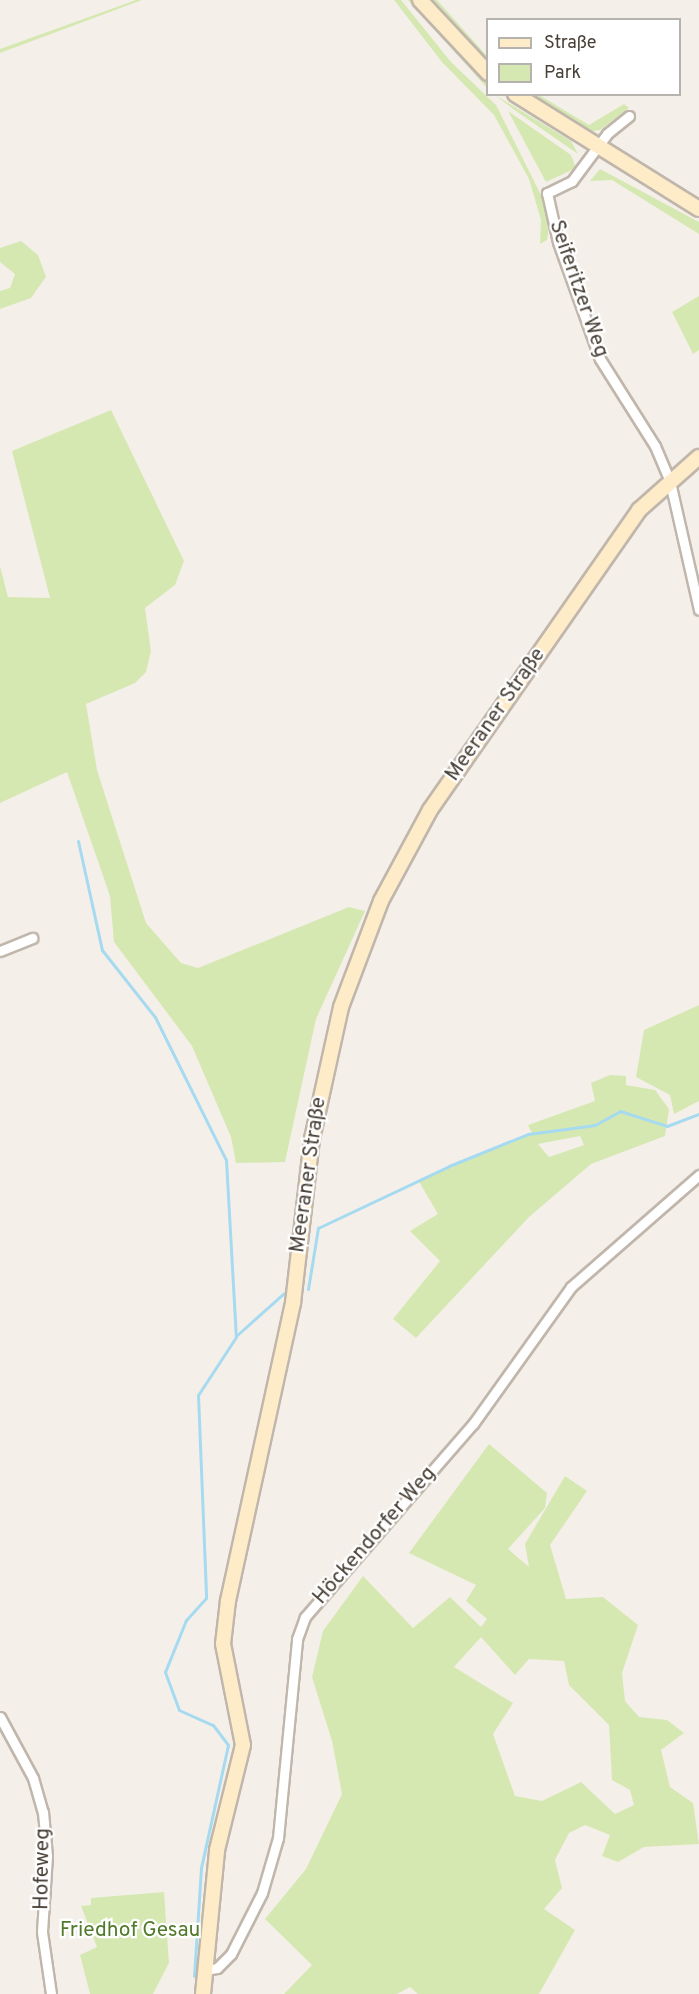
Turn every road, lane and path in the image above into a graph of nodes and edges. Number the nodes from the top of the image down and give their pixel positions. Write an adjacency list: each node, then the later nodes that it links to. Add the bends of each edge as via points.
1 (420, 0): 2 (street)
2 (486, 71)
3 (518, 96): 5 (street)
4 (629, 116): 5 (street, Seiferitzer Weg)
5 (597, 148): 6 (street); 8 (street, Seiferitzer Weg, via 572,181 547,194 600,359 655,446)
6 (699, 209)
7 (699, 457): 8 (street, Meeraner Straße)
8 (670, 482): 9 (street); 14 (street, Meeraner Straße, via 639,510 430,810 381,901 340,1007 312,1138 293,1303 228,1601 223,1644 243,1745 217,1850)
9 (699, 610)
10 (32, 938): 11 (street)
11 (0, 951)
12 (699, 1175): 14 (street, Höckendorfer Weg, via 571,1287 473,1424 305,1617 297,1639 278,1838 262,1893 231,1954 217,1968)
13 (0, 1717): 15 (street, Hofeweg, via 33,1778 43,1812 47,1856 42,1932)
14 (205, 1970): 16 (street, Meeraner Straße)
15 (51, 1994)
16 (203, 1994)

